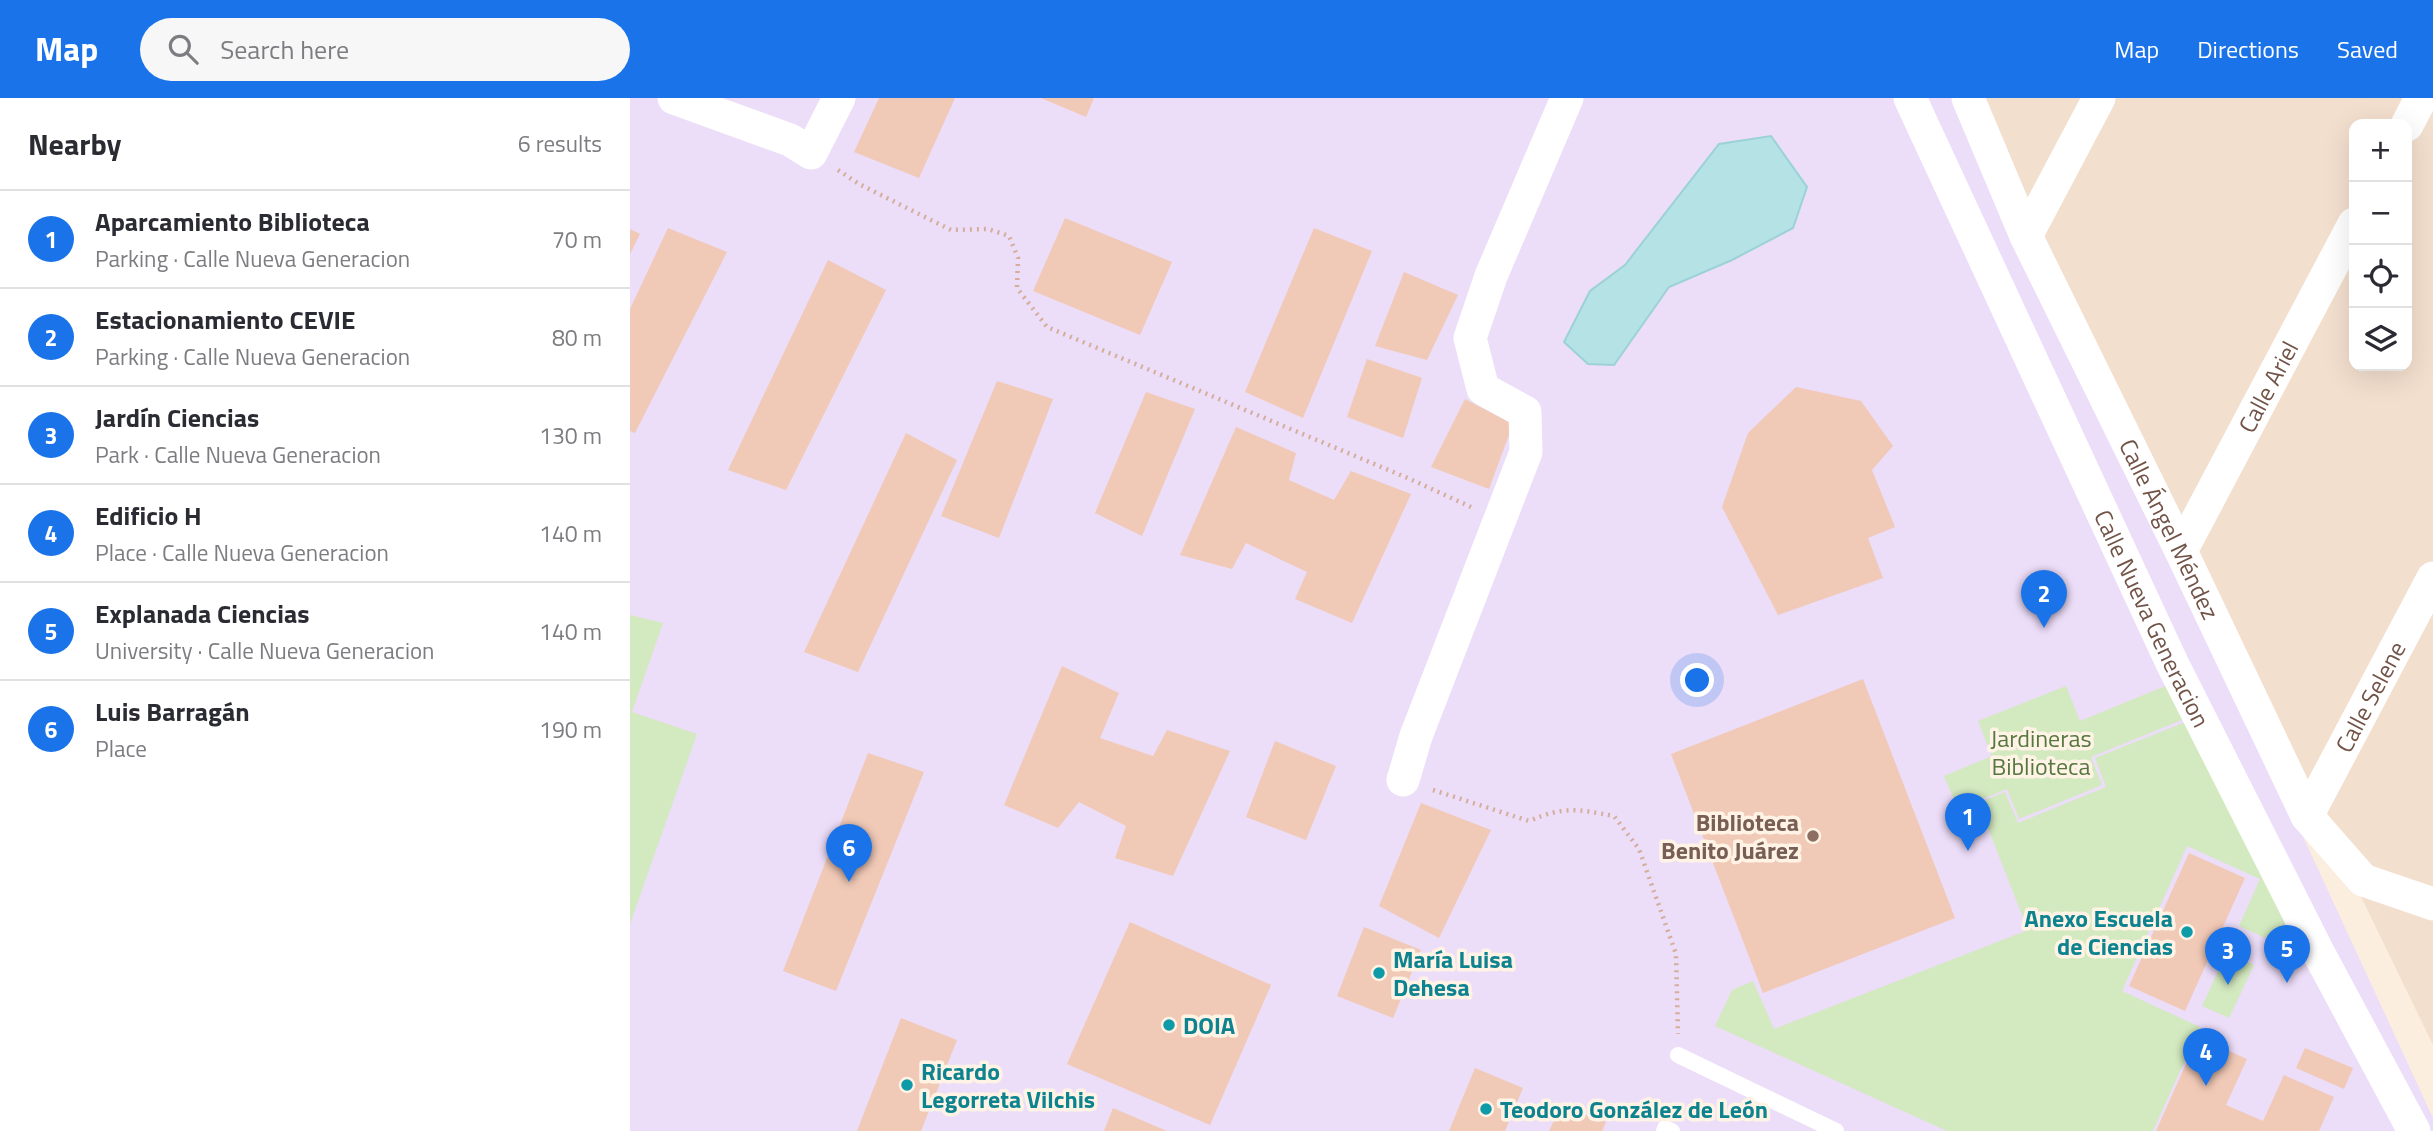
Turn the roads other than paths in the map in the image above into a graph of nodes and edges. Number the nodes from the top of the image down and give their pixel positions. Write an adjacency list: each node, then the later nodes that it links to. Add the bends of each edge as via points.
1 (674, 98): 2 (street, via 801,146)
2 (839, 98)
3 (1567, 98): 13 (street, via 1491,276 1470,338 1483,389 1525,412 1526,452)
4 (1910, 98): 20 (street, Calle Nueva Generacion, via 2172,663)
5 (1968, 98): 10 (street, Calle Ángel Méndez)
6 (2099, 98): 10 (street)
7 (2421, 98): 8 (street)
8 (2410, 119)
9 (2349, 233): 11 (street, Calle Ariel)
10 (2026, 236): 11 (street, Calle Ángel Méndez)
11 (2181, 551): 14 (street, Calle Ángel Méndez)
12 (2433, 578): 14 (street, Calle Selene)
13 (1403, 780)
14 (2307, 816): 15 (street, Calle Ángel Méndez, via 2363,880)
15 (2433, 904)
16 (1678, 1055): 19 (lane)
17 (1664, 1131): 18 (lane)
18 (1672, 1131)
19 (1836, 1131)
20 (2414, 1131)

